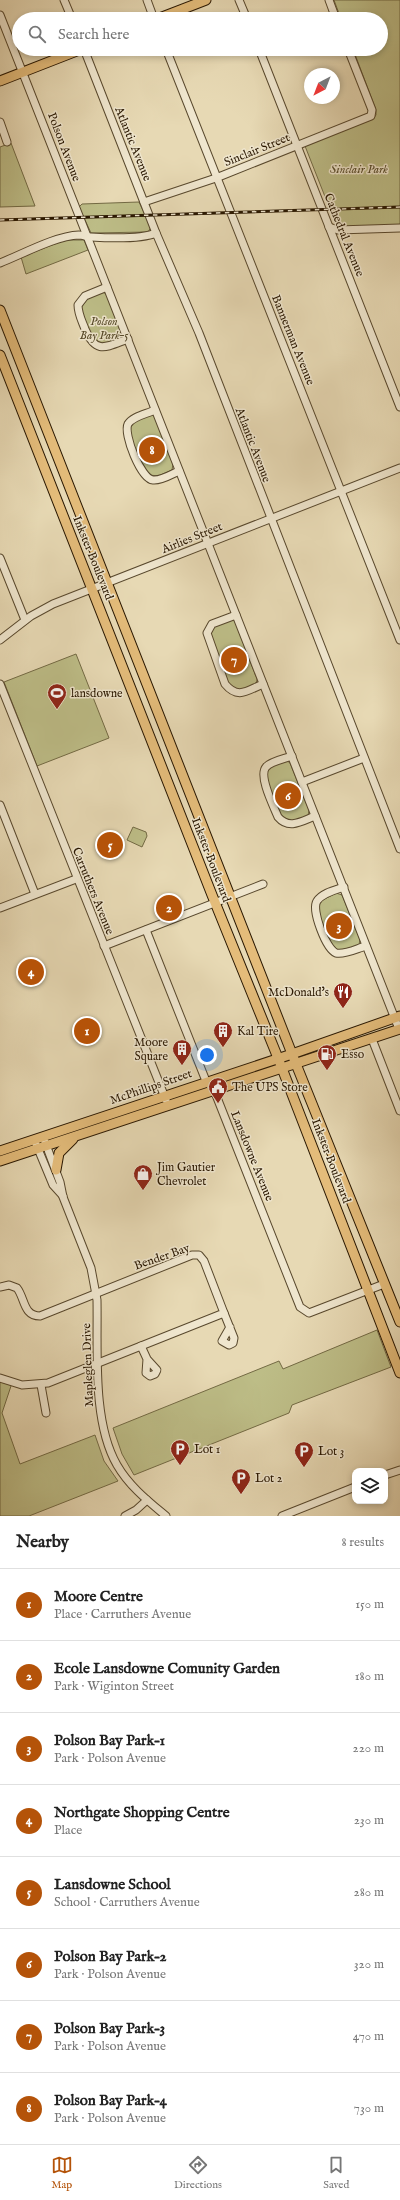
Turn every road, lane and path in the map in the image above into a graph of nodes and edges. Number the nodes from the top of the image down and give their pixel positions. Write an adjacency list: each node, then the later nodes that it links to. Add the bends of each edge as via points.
1 (64, 0): 6 (street)
2 (147, 0): 7 (street)
3 (206, 0): 8 (main road)
4 (239, 0): 9 (street)
5 (329, 0): 10 (street)
6 (69, 12)
7 (151, 12)
8 (175, 12)
9 (244, 12)
10 (333, 12)
11 (0, 15): 12 (street, Polson Avenue)
12 (12, 46)
13 (16, 56): 19 (street, Polson Avenue)
14 (64, 56): 19 (main road)
15 (86, 56): 25 (street, Atlantic Avenue)
16 (169, 56): 24 (street, Bannerman Avenue)
17 (262, 56): 23 (street, Cathedral Avenue)
18 (351, 56): 23 (street, Sinclair Street, via 372,110 369,117)
19 (22, 72): 20 (main road); 29 (street, Polson Avenue)
20 (0, 81)
21 (0, 122): 22 (street)
22 (7, 142)
23 (297, 146): 24 (street, Sinclair Street); 26 (street, Cathedral Avenue)
24 (216, 178): 25 (street, Sinclair Street); 39 (street, Bannerman Avenue)
25 (144, 202): 28 (street, Atlantic Avenue)
26 (329, 227): 27 (street, via 338,230); 35 (street, Cathedral Avenue)
27 (400, 228)
28 (156, 233): 29 (street); 40 (street, Atlantic Avenue, via 199,333)
29 (87, 236): 30 (street, via 60,239); 31 (street, Polson Avenue)
30 (0, 263)
31 (107, 288): 33 (street, Polson Avenue); 33 (street, via 85,296 78,305 78,311 94,345 105,348)
32 (0, 310): 43 (main road, Inkster Boulevard)
33 (128, 339): 36 (street, Polson Avenue)
34 (0, 355): 44 (main road, Inkster Boulevard)
35 (400, 407)
36 (155, 410): 38 (street, Polson Avenue); 38 (street, via 133,419 127,426 127,435 141,470 147,478 154,480)
37 (400, 468): 39 (street, Airlies Street)
38 (179, 471): 41 (street, Polson Avenue)
39 (341, 490): 40 (street, Airlies Street); 46 (street, Bannerman Avenue)
40 (270, 519): 41 (street, Airlies Street); 53 (street, Atlantic Avenue)
41 (208, 543): 43 (street, Airlies Street); 45 (street, Polson Avenue)
42 (0, 558): 47 (street)
43 (108, 582): 44 (street, Airlies Street); 63 (main road, Inkster Boulevard)
44 (92, 589): 47 (street, Airlies Street, via 53,604); 64 (main road, Inkster Boulevard)
45 (236, 615): 51 (street, Polson Avenue); 51 (street, via 212,624 207,633 225,684 230,690 240,693)
46 (396, 619): 49 (street, Bannerman Avenue)
47 (25, 620): 48 (street, Airlies Street)
48 (0, 640)
49 (400, 640)
50 (0, 684): 59 (street, Carruthers Avenue)
51 (263, 684): 52 (street, Polson Avenue)
52 (292, 756): 54 (street, Polson Avenue); 56 (street, via 269,764 263,773 278,817 282,822 293,825)
53 (364, 758): 54 (street); 57 (street, Atlantic Avenue)
54 (302, 782): 56 (street, Polson Avenue)
55 (0, 805): 62 (street)
56 (315, 816): 61 (street, Polson Avenue)
57 (397, 831): 58 (street, Atlantic Avenue)
58 (400, 849)
59 (76, 878): 62 (street); 67 (street, Carruthers Avenue)
60 (263, 884): 63 (street)
61 (344, 887): 68 (street, Polson Avenue); 68 (street, via 321,896 314,906 315,912 328,945 333,951 343,953)
62 (35, 894): 65 (street)
63 (230, 897): 64 (street); 72 (main road, Inkster Boulevard)
64 (215, 903): 66 (street); 73 (main road, Inkster Boulevard)
65 (0, 908)
66 (146, 930): 67 (street); 76 (street, Lansdowne Avenue)
67 (104, 946): 78 (street, Carruthers Avenue)
68 (366, 946): 69 (street, Polson Avenue)
69 (398, 1017): 70 (street, Polson Avenue); 72 (main road, McPhillips Street)
70 (399, 1029): 71 (main road, McPhillips Street)
71 (372, 1039): 74 (main road, McPhillips Street); 80 (street)
72 (292, 1054): 73 (main road, McPhillips Street); 74 (main road, Inkster Boulevard)
73 (278, 1058): 75 (main road, Inkster Boulevard); 76 (main road, McPhillips Street)
74 (296, 1064): 75 (main road, McPhillips Street); 90 (main road, Inkster Boulevard)
75 (282, 1068): 77 (main road, McPhillips Street); 92 (main road, Inkster Boulevard)
76 (206, 1081): 77 (street, Lansdowne Avenue); 78 (main road, McPhillips Street)
77 (214, 1090): 79 (main road, McPhillips Street); 92 (street, Lansdowne Avenue, via 300,1307 309,1313)
78 (164, 1095): 79 (street, Carruthers Avenue); 81 (main road, McPhillips Street)
79 (168, 1106): 82 (main road, McPhillips Street)
80 (400, 1111)
81 (43, 1136): 83 (main road, McPhillips Street); 84 (street, Mapleglen Drive)
82 (77, 1136): 84 (main road, McPhillips Street); 88 (main road, via 59,1153)
83 (34, 1139): 85 (street, Mapleglen Drive); 86 (main road, McPhillips Street)
84 (47, 1146): 85 (main road, McPhillips Street); 88 (street, Mapleglen Drive)
85 (38, 1149): 87 (main road, McPhillips Street); 89 (street, Mapleglen Drive, via 53,1185)
86 (0, 1151)
87 (0, 1161)
88 (56, 1170): 89 (street, Mapleglen Drive)
89 (63, 1197): 93 (street, Mapleglen Drive, via 91,1268)
90 (384, 1284): 92 (street, Lansdowne Avenue); 95 (main road, Inkster Boulevard)
91 (0, 1287): 93 (street, via 9,1285 17,1288 27,1311 34,1316)
92 (368, 1290): 100 (main road, Inkster Boulevard)
93 (96, 1293): 94 (street, Bender Bay, via 192,1255 199,1256 204,1261); 99 (street, Mapleglen Drive)
94 (224, 1313): 96 (street, Bender Bay); 97 (street)
95 (400, 1322)
96 (230, 1327)
97 (142, 1346): 98 (street); 99 (street)
98 (147, 1359)
99 (98, 1363): 102 (street); 107 (street, Mapleglen Drive, via 103,1429 110,1450 127,1479)
100 (400, 1373)
101 (0, 1378): 102 (street, via 22,1385)
102 (41, 1385): 103 (street)
103 (46, 1413)
104 (400, 1470): 105 (street)
105 (388, 1474)
106 (352, 1488): 110 (street)
107 (147, 1500): 108 (street); 109 (street, Mapleglen Drive)
108 (125, 1516)
109 (166, 1516)
110 (282, 1516)

